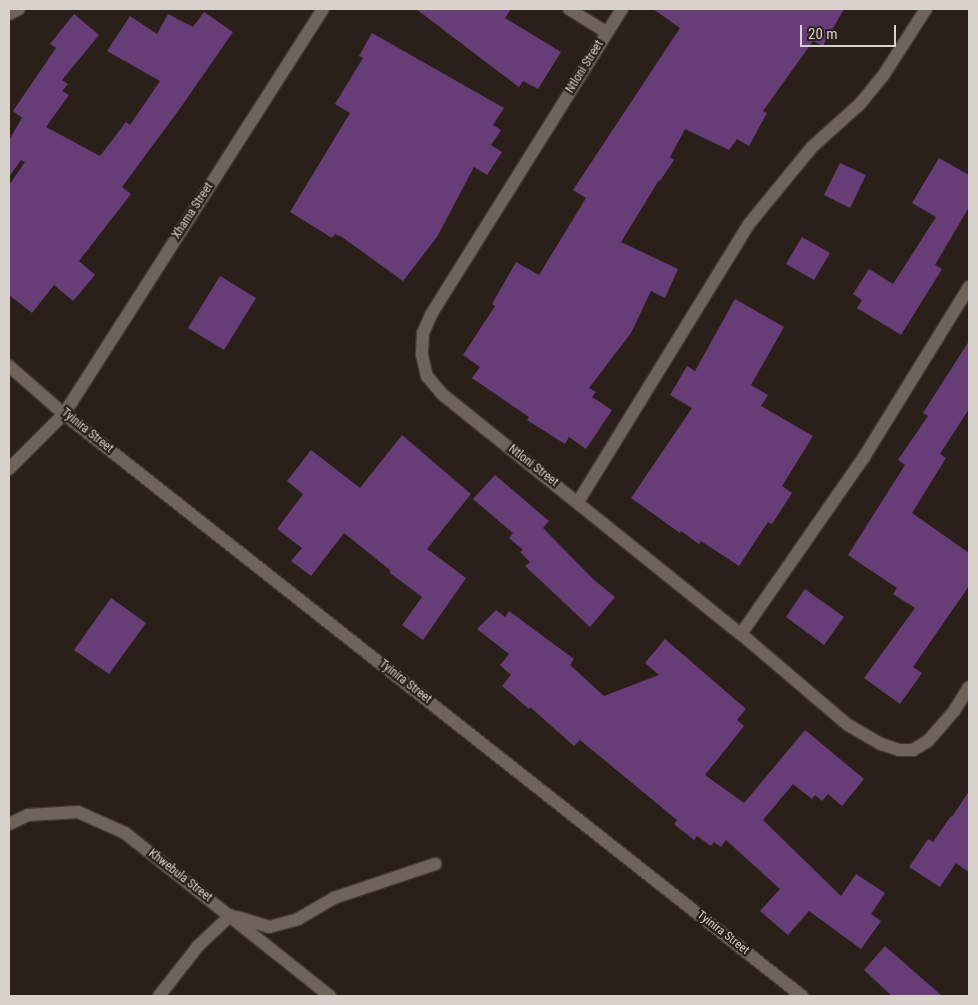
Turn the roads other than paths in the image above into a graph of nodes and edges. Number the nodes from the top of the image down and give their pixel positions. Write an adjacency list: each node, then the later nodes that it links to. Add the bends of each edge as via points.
1 (19, 9): 6 (street)
2 (323, 9): 10 (street, Xhama Street)
3 (569, 9): 7 (street)
4 (622, 9): 7 (street, Ntloni Street)
5 (926, 9): 12 (street, via 883,76 860,104 812,147 749,224)
6 (9, 14)
7 (606, 32): 12 (street, Ntloni Street, via 423,332 422,356 427,376 442,394)
8 (969, 287): 13 (street, via 864,457)
9 (9, 366): 10 (street, Tyinira Street)
10 (64, 414): 11 (street, Xhama Street); 20 (street, Tyinira Street)
11 (9, 469)
12 (578, 502): 13 (street, Ntloni Street)
13 (741, 634): 14 (street, Ntloni Street, via 848,725 881,744 899,750 913,750 928,741 954,711)
14 (969, 687)
15 (9, 824): 17 (street, Khwebula Street, via 28,815 78,812 125,833)
16 (435, 864): 17 (street, via 334,898 298,919 269,927)
17 (231, 915): 18 (street, via 198,946); 19 (street, Khwebula Street)
18 (159, 996)
19 (330, 996)
20 (802, 996)

